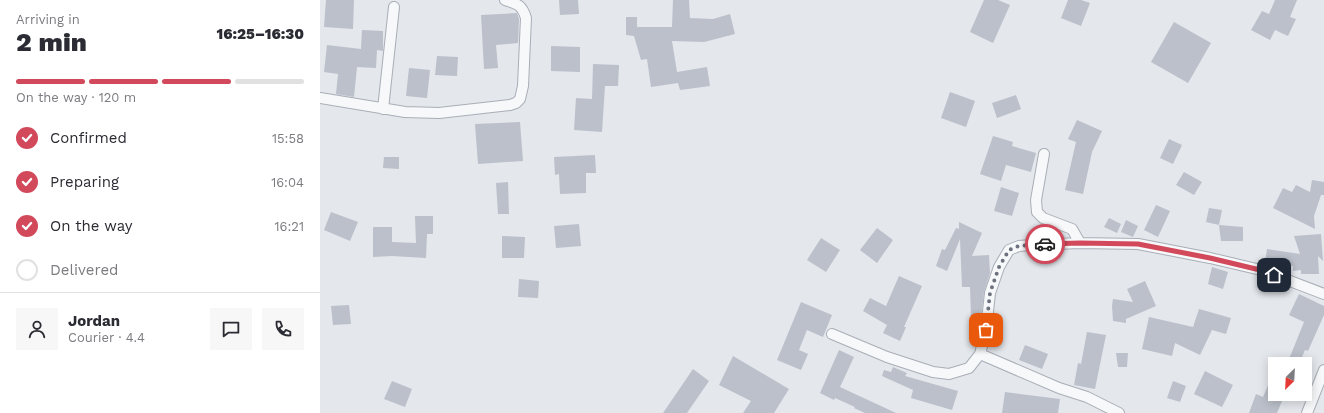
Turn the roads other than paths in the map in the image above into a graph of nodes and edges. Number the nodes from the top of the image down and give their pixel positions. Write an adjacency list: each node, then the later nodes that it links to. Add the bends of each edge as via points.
1 (505, 0): 4 (street, via 523,9 526,18 523,86 516,103 439,113)
2 (394, 7): 4 (street)
3 (320, 98): 4 (street)
4 (383, 109)
5 (1044, 154): 6 (street, via 1036,200 1037,212 1043,218 1072,230)
6 (1080, 243): 7 (street, via 1138,244 1210,258 1260,270); 9 (street, via 1019,246 1009,250 999,267 990,293 986,330)
7 (1324, 294)
8 (832, 334): 9 (street, via 887,357 933,372 949,374 969,368)
9 (980, 354): 11 (street)
10 (1324, 370): 12 (street)
11 (1120, 413)
12 (1307, 413)

